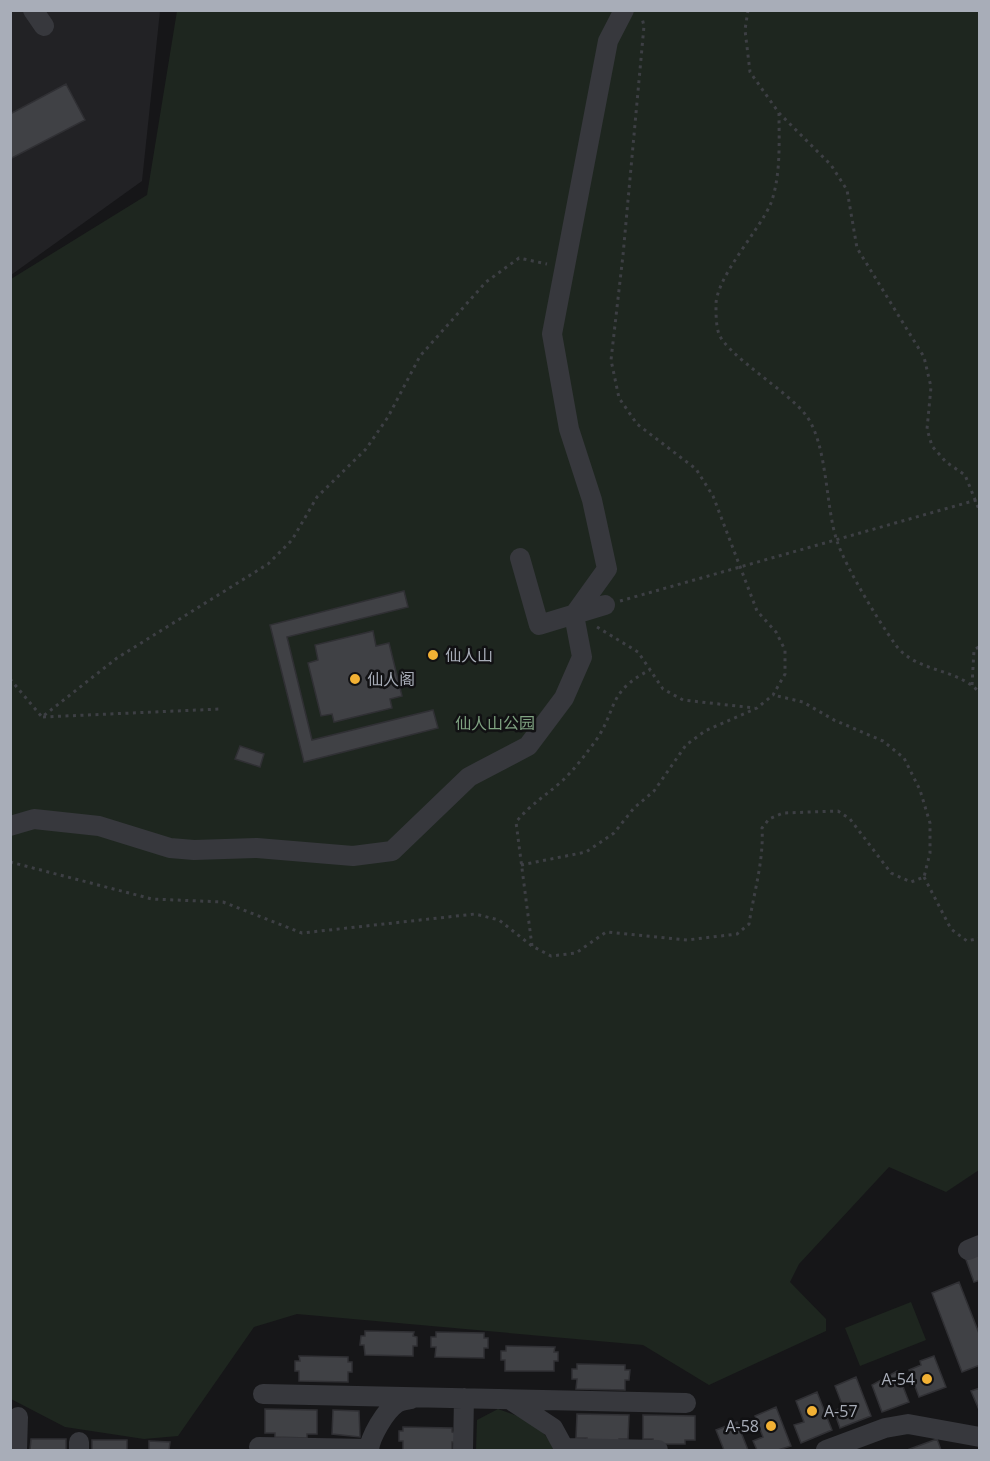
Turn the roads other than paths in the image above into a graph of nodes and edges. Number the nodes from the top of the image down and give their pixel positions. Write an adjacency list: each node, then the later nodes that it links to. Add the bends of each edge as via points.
1 (624, 10): 4 (lane, via 608,41 552,334 569,429 592,500 607,569)
2 (520, 558): 4 (lane, via 539,625)
3 (605, 605): 4 (lane)
4 (574, 615): 5 (lane, via 582,657 564,698 528,746 470,777 392,851 353,856 258,849 194,850 170,848 99,826 34,819)
5 (10, 826)
6 (263, 1394): 7 (lane)
7 (417, 1397): 8 (lane); 15 (lane, via 397,1403 381,1422)
8 (464, 1398): 9 (lane); 16 (lane)
9 (508, 1399): 10 (lane); 17 (lane, via 553,1428)
10 (686, 1403)
11 (18, 1417): 14 (lane)
12 (980, 1437): 19 (lane, via 908,1424 885,1428)
13 (259, 1447): 15 (lane)
14 (17, 1450)
15 (369, 1450)
16 (463, 1450)
17 (565, 1450): 18 (lane)
18 (658, 1450)
19 (826, 1450)

